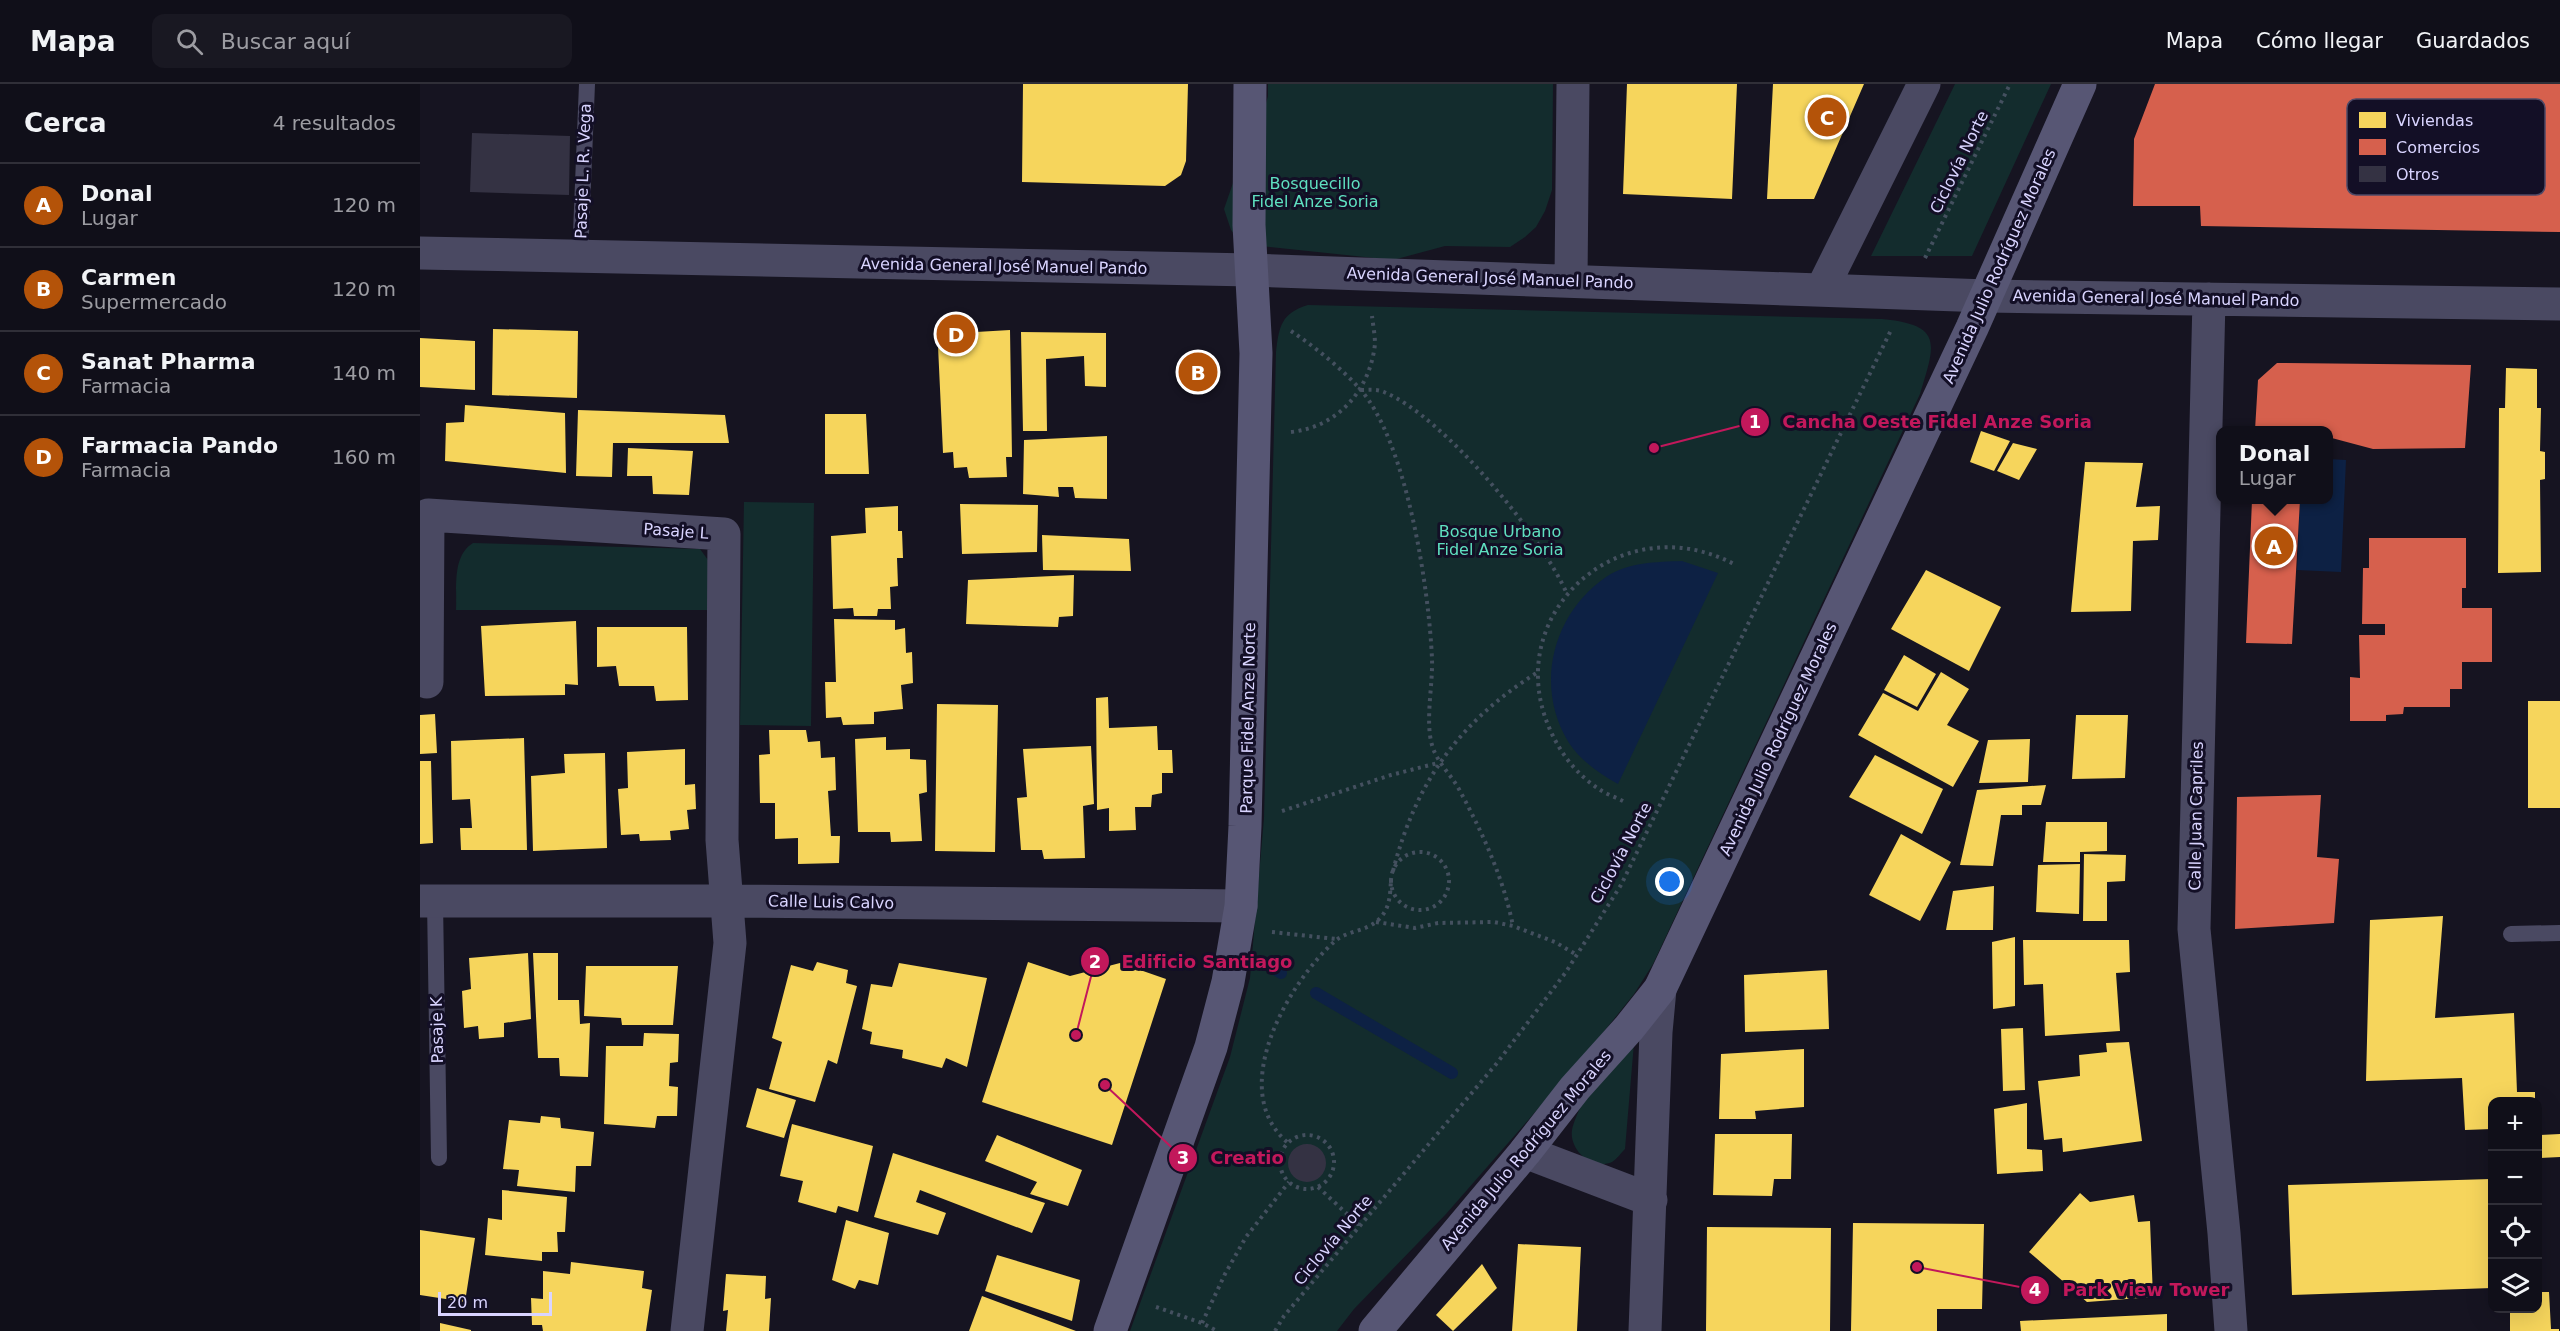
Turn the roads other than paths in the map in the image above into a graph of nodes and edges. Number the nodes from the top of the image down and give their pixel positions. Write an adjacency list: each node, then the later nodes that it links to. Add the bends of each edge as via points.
1 (587, 84): 7 (lane, Pasaje L. R. Vega)
2 (1250, 84): 8 (street, Parque Fidel Anze Norte)
3 (1573, 84): 9 (street)
4 (1924, 84): 10 (street)
5 (2080, 84): 11 (street, Avenida Julio Rodríguez Morales)
6 (420, 253): 7 (street, Avenida General José Manuel Pando)
7 (580, 258): 8 (street, Avenida General José Manuel Pando)
8 (1251, 270): 9 (street, Avenida General José Manuel Pando); 17 (street, Parque Fidel Anze Norte, via 1256,353)
9 (1571, 280): 10 (street, Avenida General José Manuel Pando)
10 (1822, 289): 11 (street, Avenida General José Manuel Pando)
11 (1987, 296): 12 (street, Avenida General José Manuel Pando); 20 (street, Avenida Julio Rodríguez Morales)
12 (2210, 299): 13 (street, Avenida General José Manuel Pando); 28 (street, Calle Juan Capriles, via 2194,929)
13 (2560, 304)
14 (427, 682): 16 (street, Pasaje L, via 428,515 724,534 722,840)
15 (427, 901): 16 (street, Calle Luis Calvo); 22 (lane, Pasaje K)
16 (726, 901): 17 (street, Calle Luis Calvo); 24 (street, via 730,944)
17 (1241, 906): 25 (street, Parque Fidel Anze Norte, via 1228,982 1211,1047)
18 (2560, 933): 19 (lane)
19 (2511, 934)
20 (1660, 989): 21 (street, Avenida Julio Rodríguez Morales); 23 (street)
21 (1525, 1152): 23 (street); 26 (street, Avenida Julio Rodríguez Morales)
22 (439, 1158)
23 (1651, 1200): 27 (street)
24 (687, 1331)
25 (1110, 1331)
26 (1375, 1331)
27 (1645, 1331)
28 (2231, 1331)

